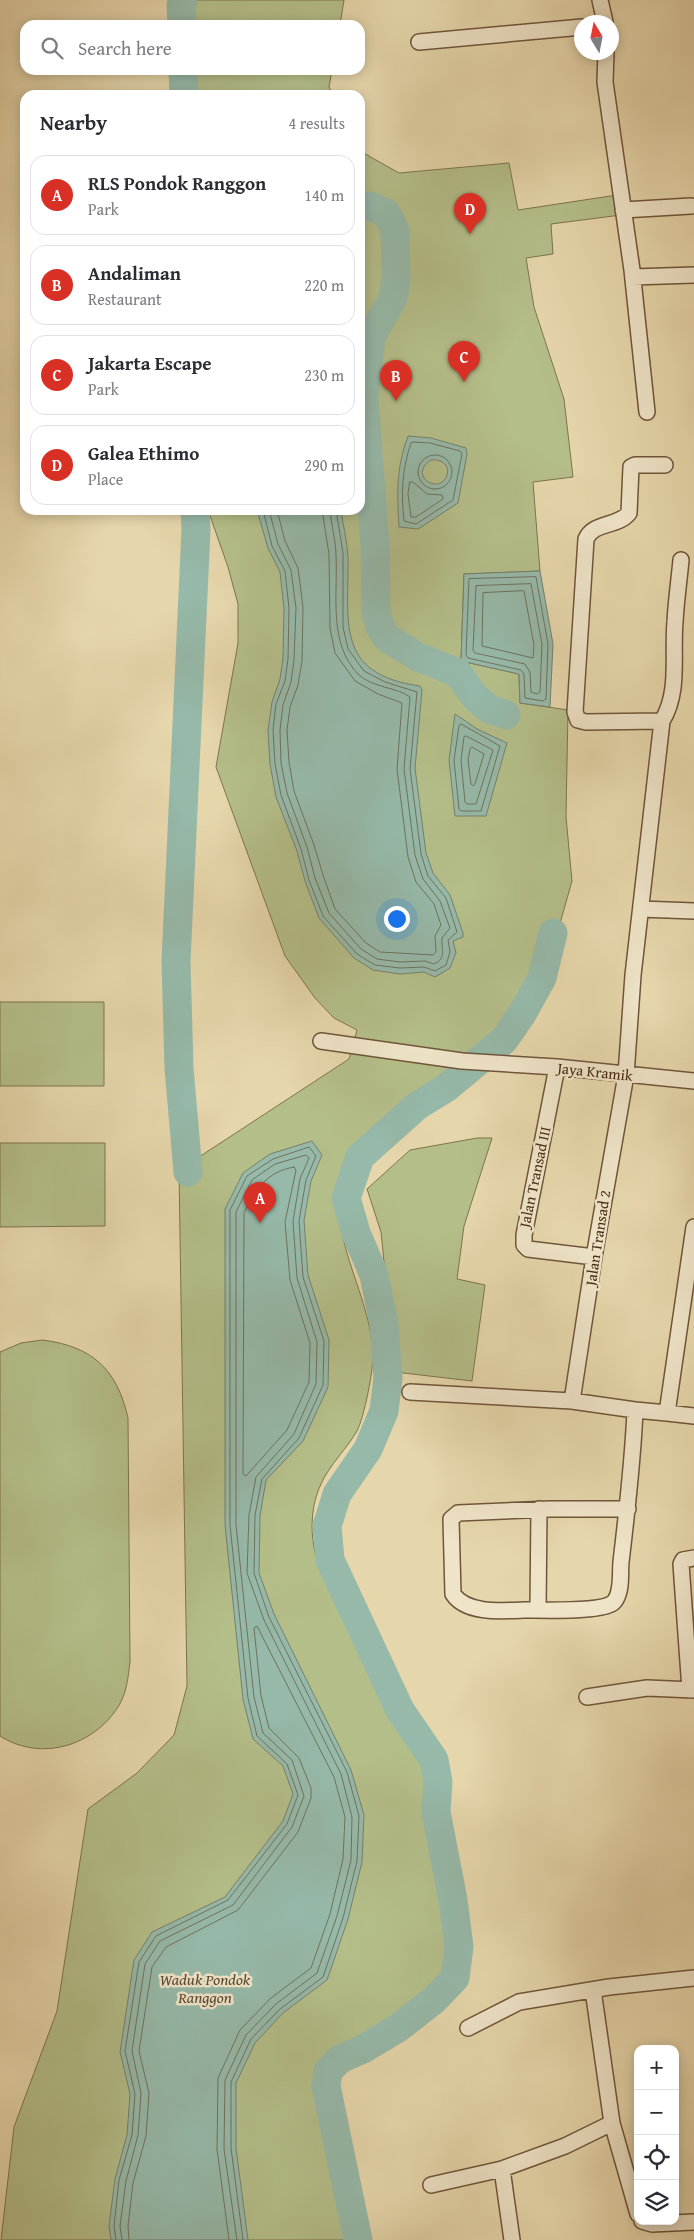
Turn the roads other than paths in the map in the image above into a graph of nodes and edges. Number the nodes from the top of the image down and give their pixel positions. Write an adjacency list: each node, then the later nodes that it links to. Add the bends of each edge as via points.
1 (600, 0): 2 (street)
2 (603, 15)
3 (574, 27): 4 (street)
4 (419, 42)
5 (606, 60): 7 (street)
6 (691, 206): 7 (street)
7 (623, 210): 9 (street)
8 (694, 275): 9 (street)
9 (633, 277): 10 (street)
10 (647, 412)
11 (665, 465): 13 (street, via 635,465 631,468 629,513 592,530 586,540 575,712 578,720 586,722)
12 (681, 560): 13 (street, Jalan Transad 2, via 673,689 668,712)
13 (662, 721): 14 (street, Jalan Transad 2)
14 (641, 909): 15 (street); 18 (street, Jalan Transad 2)
15 (694, 910)
16 (321, 1041): 17 (street, Jaya Kramik, via 462,1061)
17 (557, 1067): 18 (street, Jaya Kramik); 21 (street, Jalan Transad III, via 524,1245 528,1249)
18 (626, 1075): 19 (street, Jaya Kramik); 21 (street, Jalan Transad 2)
19 (694, 1081)
20 (694, 1227): 25 (street)
21 (594, 1257): 23 (street, Jalan Transad 2)
22 (410, 1392): 23 (street)
23 (572, 1401): 24 (street)
24 (635, 1410): 25 (street); 28 (street)
25 (667, 1413): 26 (street)
26 (694, 1416)
27 (539, 1509): 28 (street); 30 (street); 30 (street, via 458,1513 451,1519 453,1594 457,1600 471,1608)
28 (628, 1509): 30 (street, via 616,1600 605,1607)
29 (694, 1558): 31 (street, via 683,1560 681,1564)
30 (538, 1610)
31 (692, 1690): 32 (street, via 646,1688)
32 (587, 1697)
33 (694, 1978): 34 (street)
34 (593, 1990): 35 (street, via 520,2002); 36 (street)
35 (468, 2028)
36 (612, 2123): 37 (street, via 565,2146); 39 (street)
37 (502, 2169): 38 (street); 42 (street)
38 (431, 2185)
39 (634, 2200)
40 (694, 2222): 41 (street)
41 (679, 2223)
42 (512, 2240)

